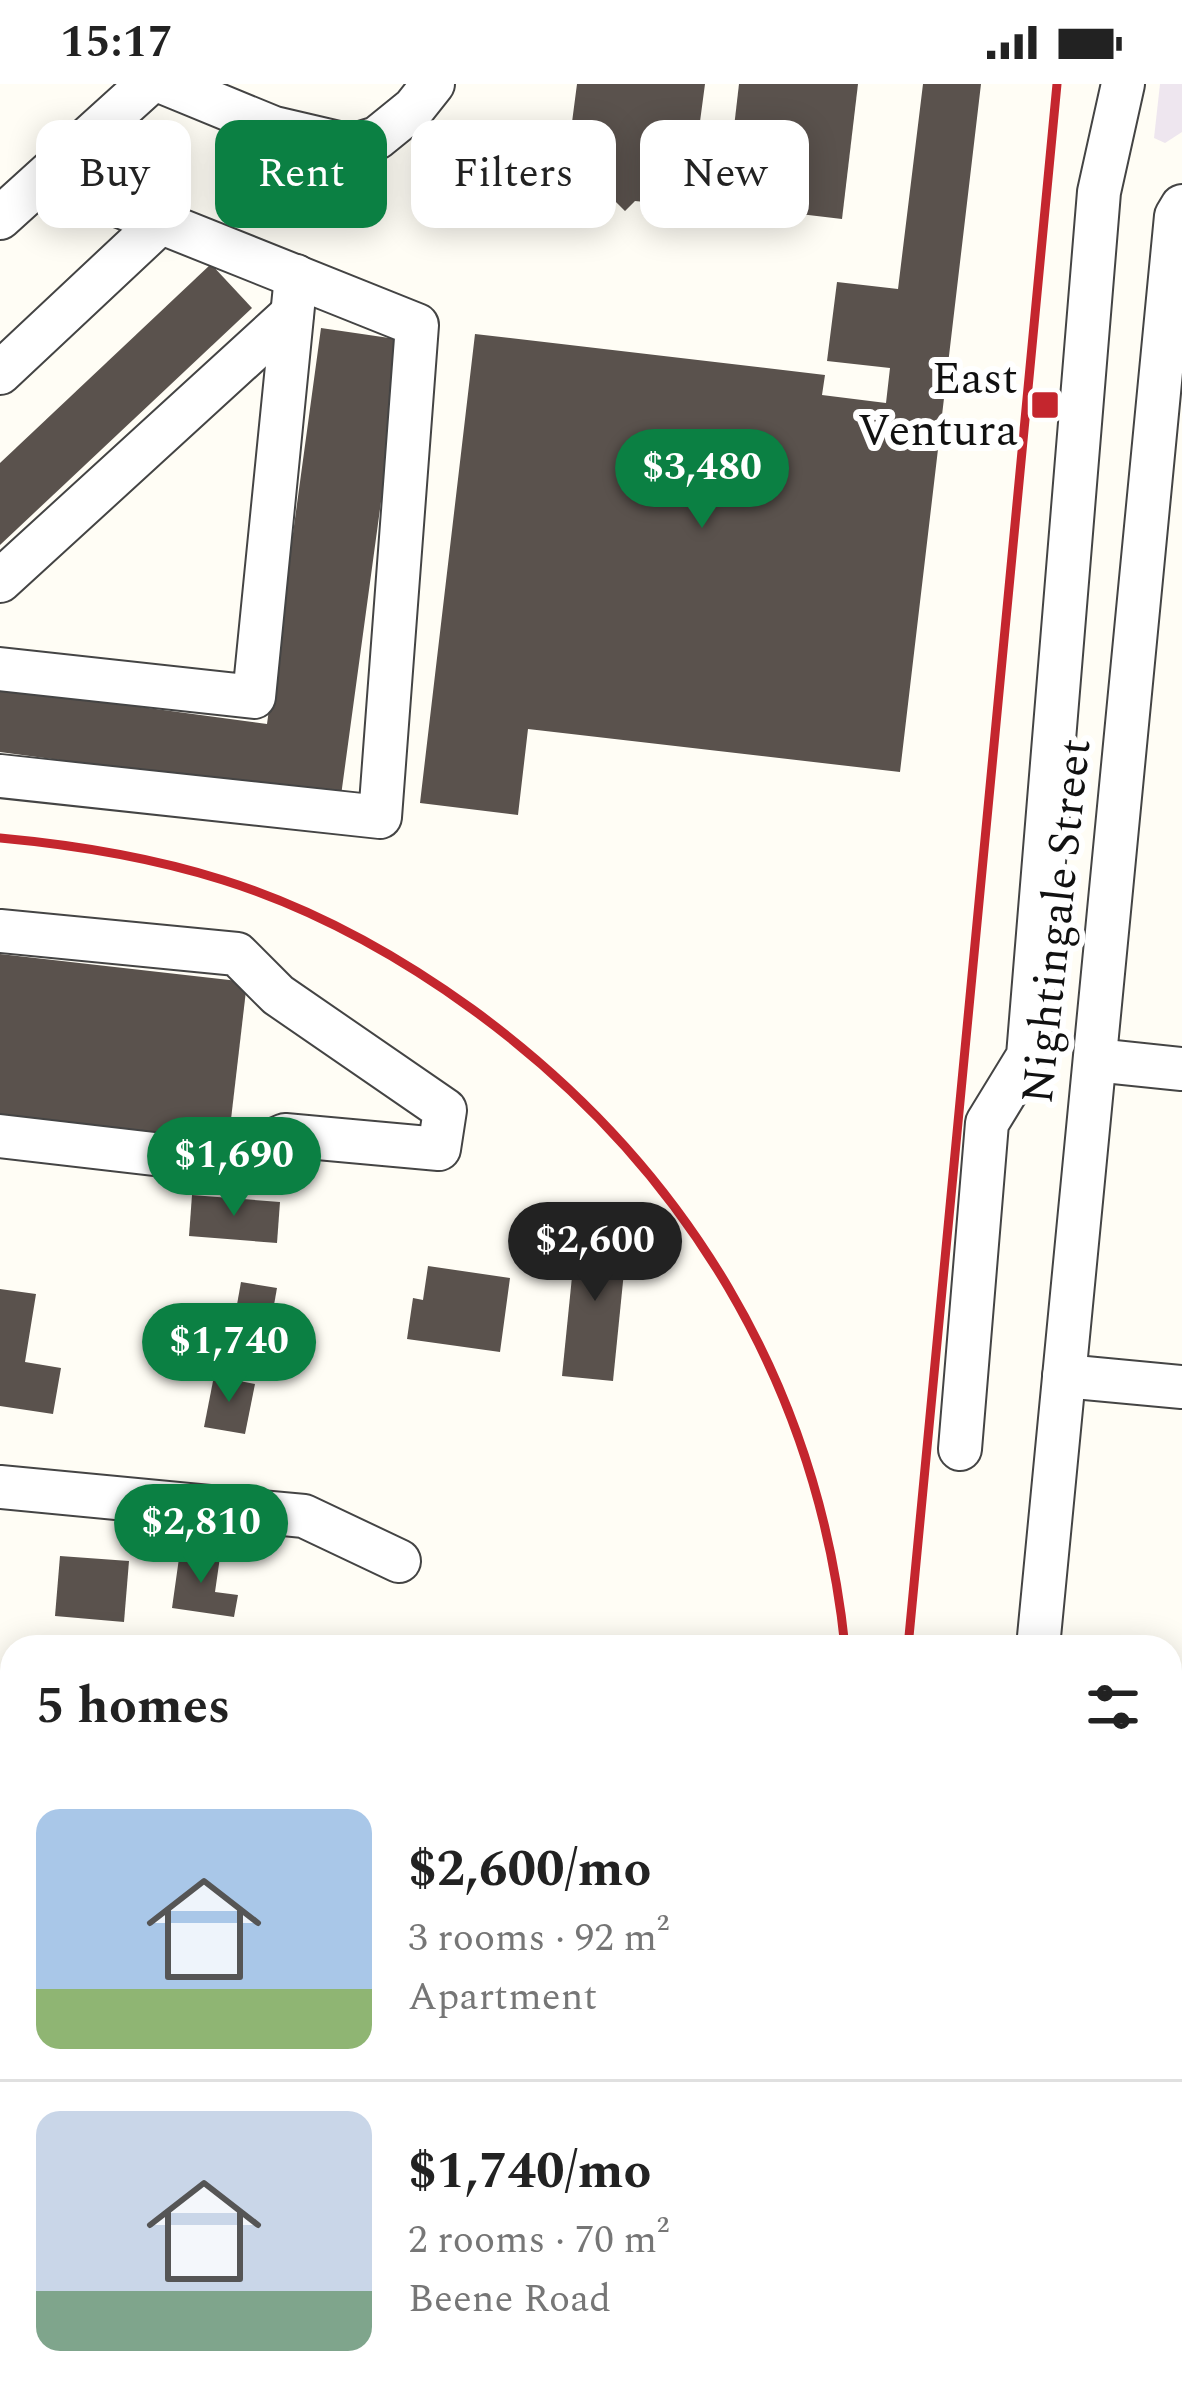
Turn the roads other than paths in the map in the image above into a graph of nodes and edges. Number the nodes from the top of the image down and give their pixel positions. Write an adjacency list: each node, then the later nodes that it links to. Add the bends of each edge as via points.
1 (148, 84): 5 (street)
2 (167, 84): 3 (street, via 274,128 351,146 377,138)
3 (433, 84)
4 (1124, 84): 23 (street, via 1099,192 1028,1056 988,1124)
5 (109, 120)
6 (36, 186): 8 (street)
7 (1182, 206): 13 (street, Nightingale Street)
8 (0, 218)
9 (154, 228): 12 (street)
10 (171, 228): 11 (street)
11 (294, 295): 14 (street); 15 (street, via 254,697); 16 (street, via 417,325 380,817)
12 (0, 373)
13 (1169, 433): 18 (street, Nightingale Street)
14 (0, 581)
15 (0, 669)
16 (0, 776)
17 (0, 931): 20 (street, via 237,955 278,995 445,1111 440,1149 285,1135 223,1162)
18 (1095, 1060): 19 (street); 21 (street, Nightingale Street)
19 (1182, 1070)
20 (0, 1136)
21 (1064, 1376): 22 (street); 26 (street, Nightingale Street)
22 (1182, 1387)
23 (960, 1449)
24 (0, 1487): 25 (street, via 304,1516)
25 (398, 1562)
26 (1039, 1635)

